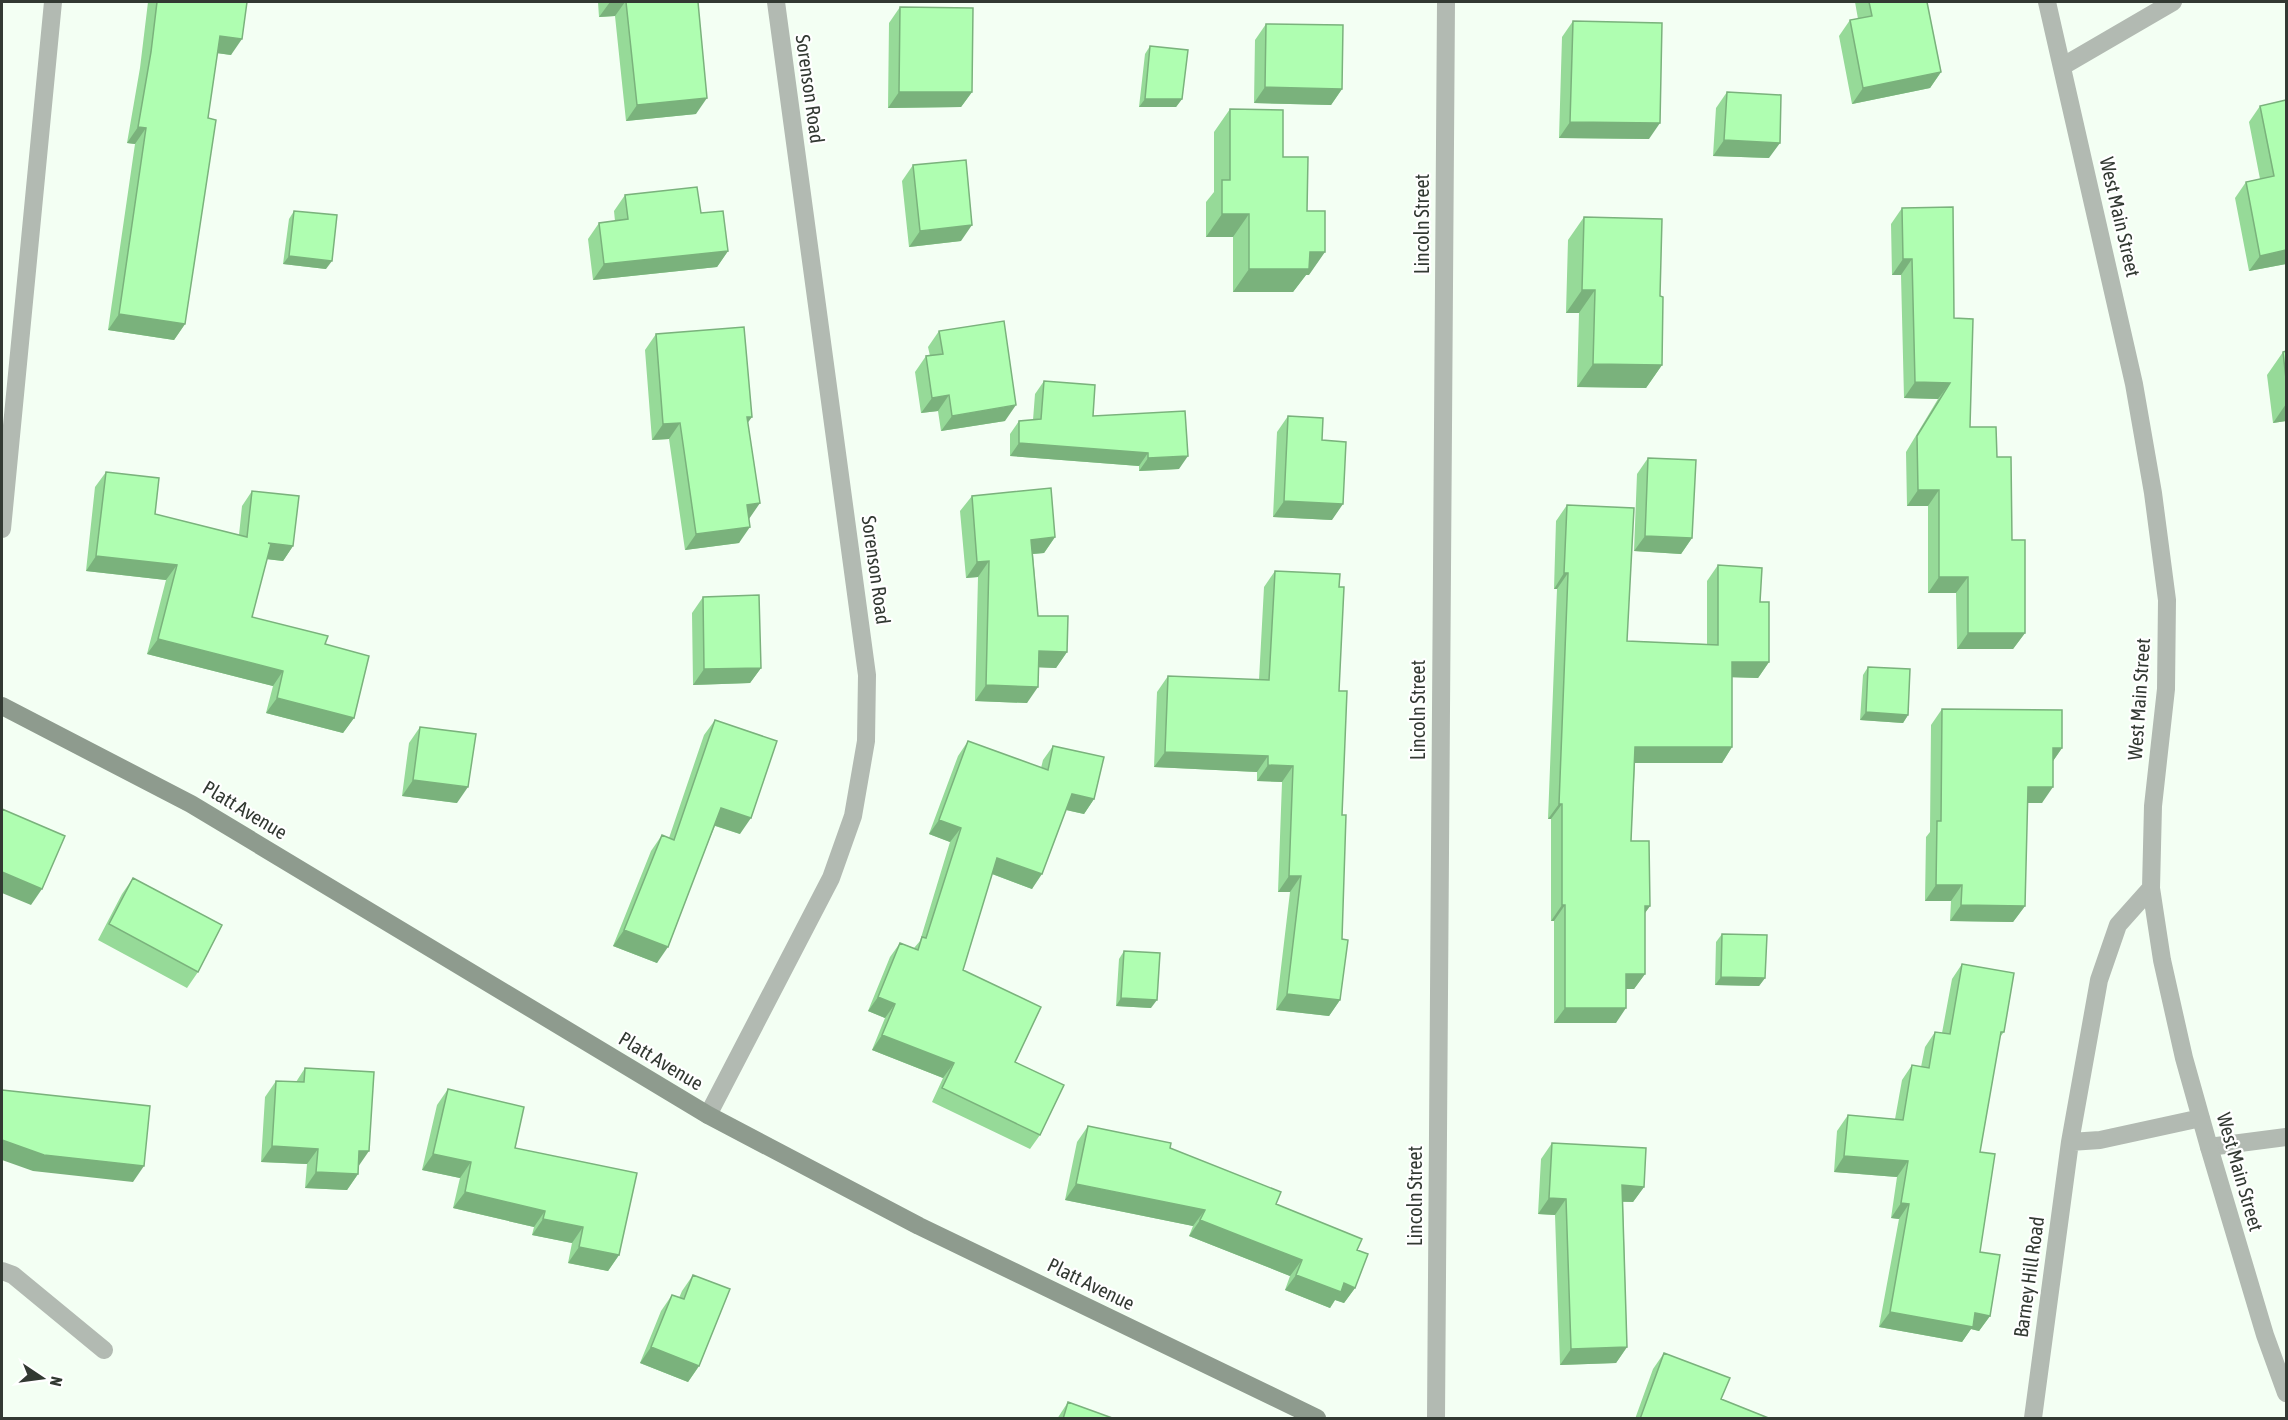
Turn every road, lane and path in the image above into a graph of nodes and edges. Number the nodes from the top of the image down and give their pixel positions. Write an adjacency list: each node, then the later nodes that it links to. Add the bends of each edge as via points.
1 (53, 2): 7 (street)
2 (776, 2): 10 (street, Sorenson Road, via 867,675 866,741 853,816 831,878)
3 (1446, 2): 19 (street, Lincoln Street)
4 (2047, 2): 6 (street, West Main Street)
5 (2174, 2): 6 (street)
6 (2063, 66): 9 (street, West Main Street, via 2134,384 2167,600 2166,689 2152,806)
7 (2, 528)
8 (2, 706): 10 (main road, Platt Avenue, via 191,804)
9 (2151, 888): 11 (street, West Main Street, via 2162,960); 13 (street, Barney Hill Road, via 2118,925 2099,980)
10 (708, 1115): 18 (main road, Platt Avenue, via 920,1226)
11 (2201, 1118): 13 (street, via 2100,1140); 14 (street, West Main Street)
12 (2286, 1137): 14 (street)
13 (2070, 1142): 20 (street, Barney Hill Road)
14 (2209, 1147): 17 (street, West Main Street)
15 (2, 1271): 16 (street)
16 (104, 1350)
17 (2286, 1393)
18 (1317, 1419)
19 (1436, 1419)
20 (2033, 1419)

